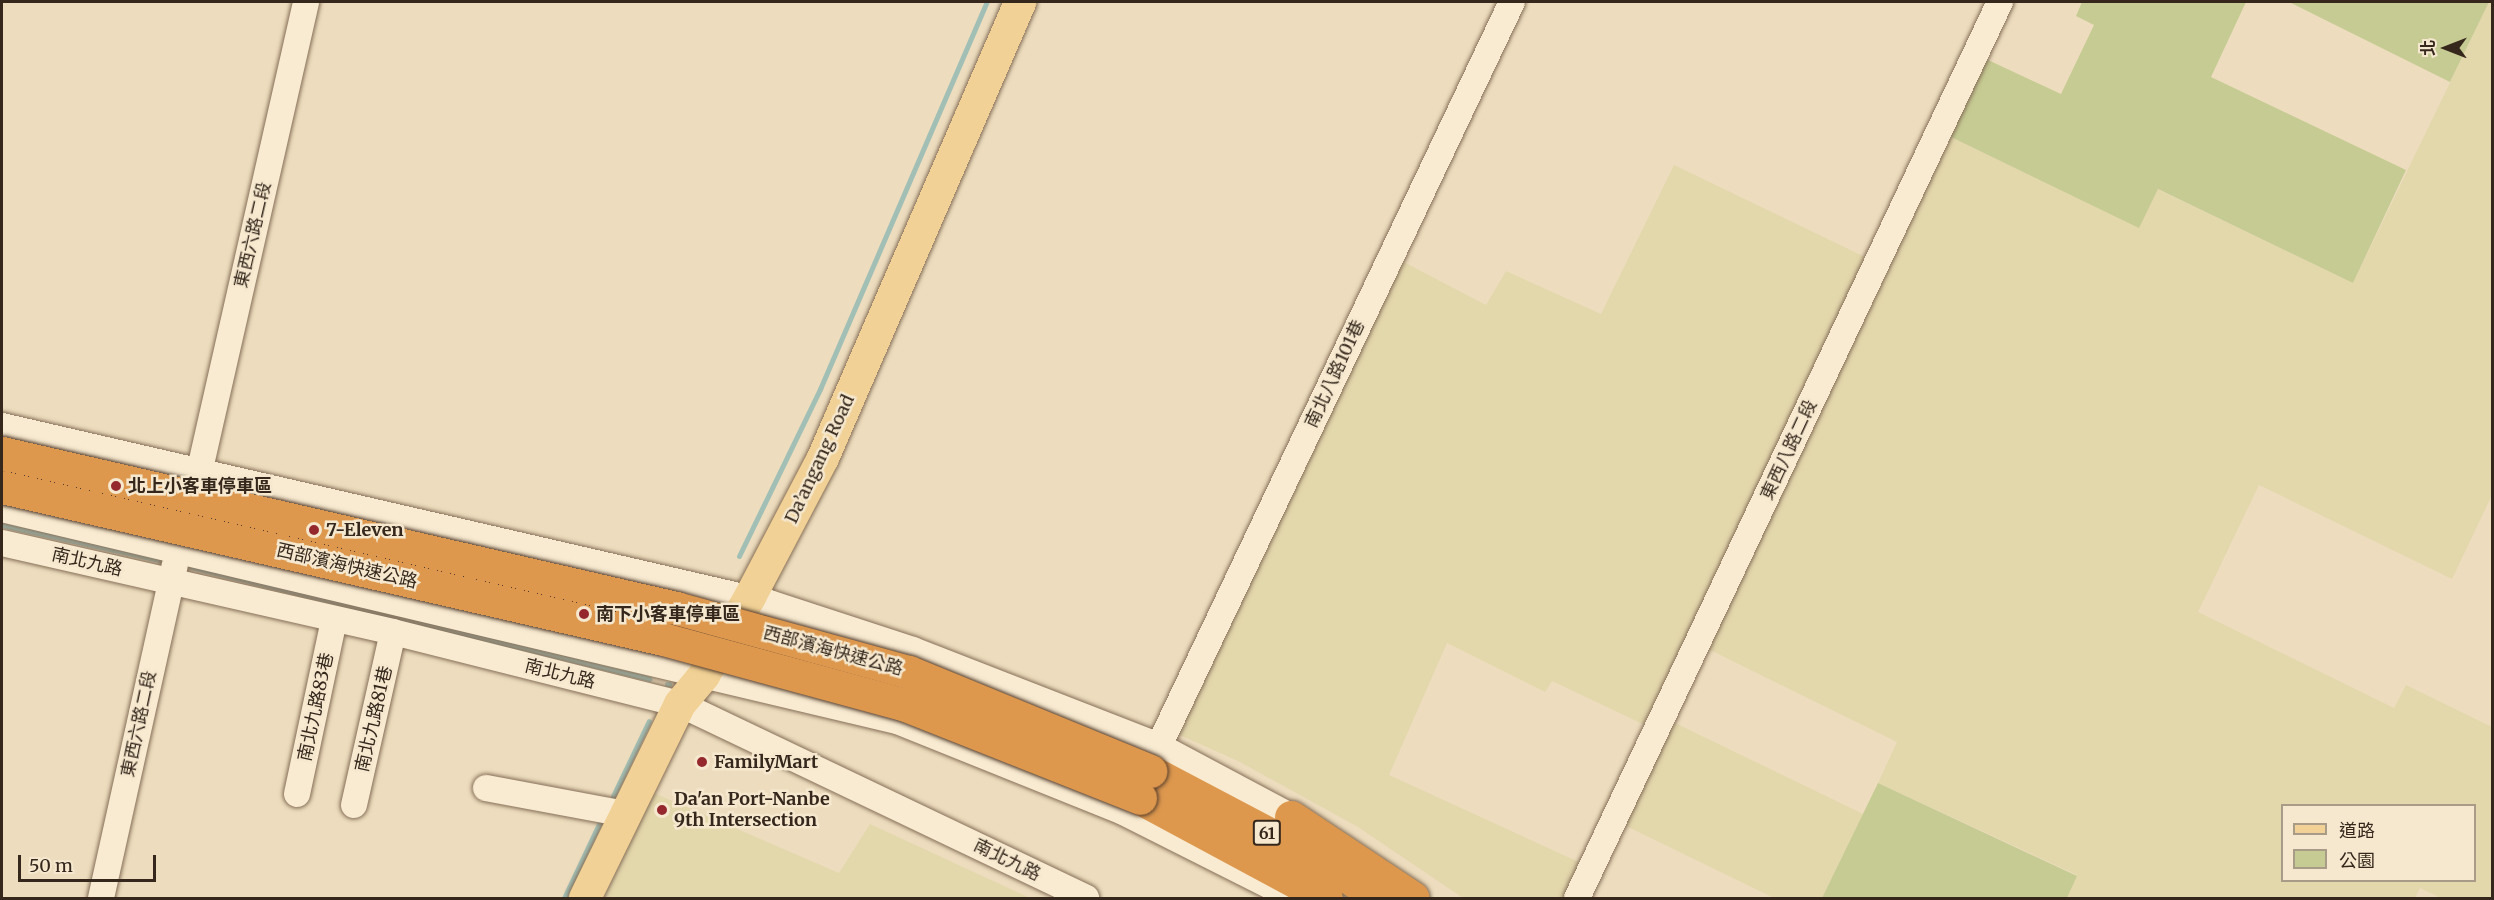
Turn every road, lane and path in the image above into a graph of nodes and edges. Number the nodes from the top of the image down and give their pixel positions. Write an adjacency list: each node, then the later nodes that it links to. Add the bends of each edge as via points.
1 (306, 2): 7 (street, 東西六路二段)
2 (1020, 2): 13 (main road, Da’angang Road, via 822,458)
3 (1512, 2): 18 (street, 南北八路101巷)
4 (2000, 2): 32 (street, 東西八路二段)
5 (2, 426): 7 (street)
6 (2, 453): 18 (highway, 西部濱海快速公路 / 61, bridge, via 676,608 898,669)
7 (200, 469): 13 (street)
8 (2, 487): 18 (highway, 西部濱海快速公路 / 61, bridge, via 663,639)
9 (2, 509): 11 (street)
10 (2, 543): 12 (street, 南北九路)
11 (179, 550): 12 (street, 東西六路二段); 16 (street)
12 (170, 581): 14 (street, 南北九路); 25 (street, 東西六路二段)
13 (750, 597): 16 (main road, Da’angang Road); 18 (street, via 913,650)
14 (334, 620): 15 (street, 南北九路); 20 (street, 南北九路83巷)
15 (393, 632): 17 (street, 南北九路); 21 (street, 南北九路81巷)
16 (704, 675): 17 (main road, Da’angang Road); 24 (street, via 897,721 1123,812)
17 (680, 704): 22 (main road, Da’angang Road); 27 (street, 南北九路)
18 (1150, 772): 23 (street); 28 (highway, 西部濱海快速公路 / 61); 29 (highway, 西部濱海快速公路 / 61, via 1328,865)
19 (486, 788): 22 (street)
20 (297, 794)
21 (354, 805)
22 (625, 814): 26 (main road, Da’angang Road)
23 (1291, 817): 30 (highway); 31 (street)
24 (1283, 895)
25 (101, 898)
26 (585, 898)
27 (1086, 898)
28 (1326, 898)
29 (1382, 898)
30 (1413, 898)
31 (1428, 898)
32 (1577, 898)

